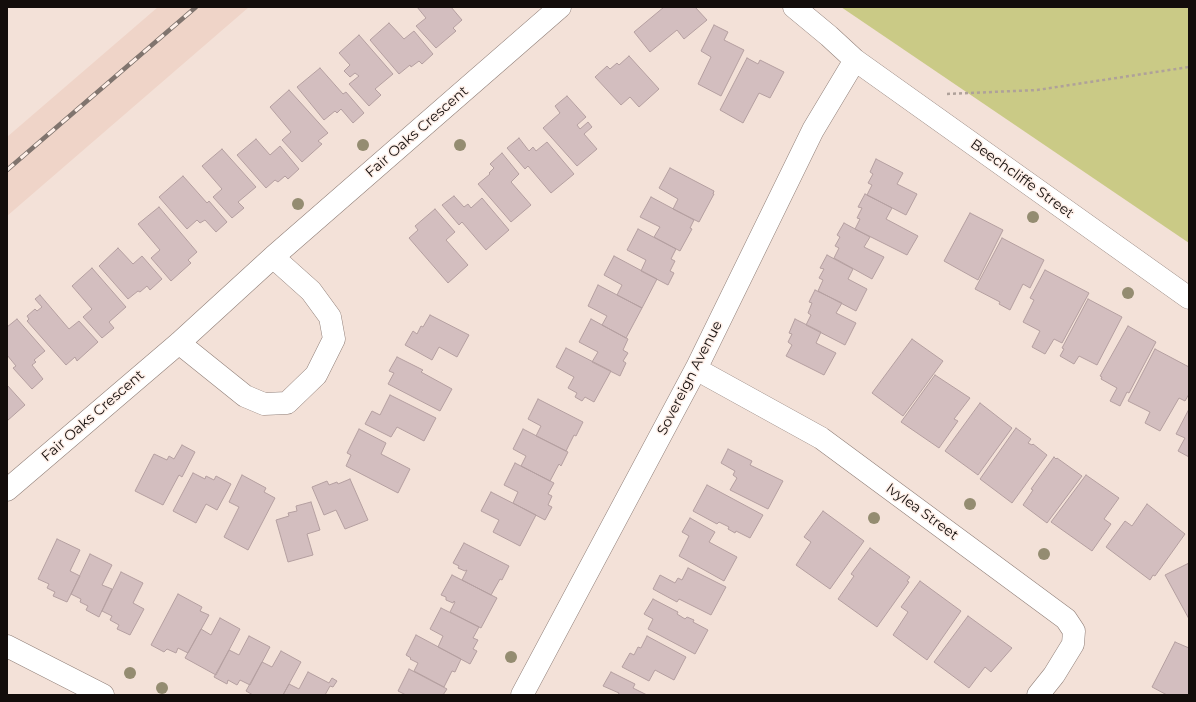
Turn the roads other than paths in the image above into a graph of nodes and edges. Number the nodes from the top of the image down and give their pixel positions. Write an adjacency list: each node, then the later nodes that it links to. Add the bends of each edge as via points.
1 (560, 7): 4 (street, Fair Oaks Crescent)
2 (794, 7): 3 (street)
3 (855, 60): 5 (street, Beechcliffe Street); 7 (street, Sovereign Avenue, via 813,130)
4 (273, 257): 6 (street, Fair Oaks Crescent); 6 (street, via 311,290 330,317 334,339 316,375 287,403 264,404 245,396)
5 (1189, 298)
6 (179, 343): 8 (street, Fair Oaks Crescent)
7 (696, 369): 11 (street, Sovereign Avenue); 12 (street, Ivylea Street, via 821,438 1066,619 1074,631 1073,644)
8 (7, 490)
9 (7, 646): 10 (street)
10 (103, 695)
11 (522, 695)
12 (1038, 695)

